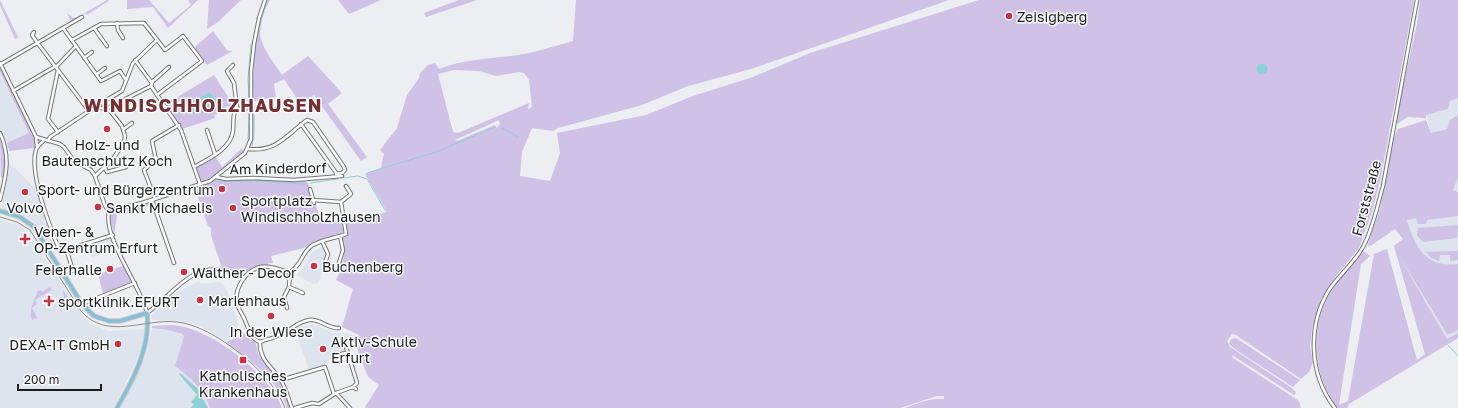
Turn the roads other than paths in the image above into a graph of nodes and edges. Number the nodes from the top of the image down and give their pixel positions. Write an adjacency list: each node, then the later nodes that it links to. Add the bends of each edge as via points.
1 (265, 0): 30 (street, via 253,52)
2 (1417, 0): 93 (street, Forststraße, via 1376,212 1361,249 1329,291 1317,320 1313,347 1316,366 1324,389)
3 (82, 17): 5 (street)
4 (116, 23): 6 (street); 8 (street); 10 (street, via 142,22)
5 (63, 28): 9 (street); 11 (street)
6 (94, 28): 9 (street); 13 (street)
7 (34, 32): 11 (street, via 32,35)
8 (123, 38)
9 (72, 40): 12 (street)
10 (157, 40): 16 (street); 26 (street, via 165,50 182,36 202,61)
11 (38, 42): 17 (street); 20 (street)
12 (76, 46): 15 (street); 20 (street)
13 (107, 46)
14 (92, 52): 15 (street)
15 (84, 58): 22 (street)
16 (135, 60): 23 (street); 24 (street)
17 (0, 63): 25 (street)
18 (233, 65): 29 (street, via 227,71 234,83)
19 (169, 67): 24 (street)
20 (57, 68): 25 (street); 32 (street); 38 (street, via 48,119)
21 (105, 68): 22 (street)
22 (97, 74): 23 (street, via 102,81 120,71)
23 (126, 80): 27 (street, via 122,91)
24 (151, 84): 26 (street); 31 (street)
25 (13, 91): 40 (street)
26 (157, 95): 35 (street)
27 (102, 103): 28 (street); 31 (street)
28 (95, 107): 31 (street); 32 (street)
29 (237, 108): 30 (street); 44 (street, via 234,112 232,137 226,146)
30 (251, 108): 43 (street, via 251,138)
31 (106, 109): 36 (street)
32 (89, 111): 38 (street)
33 (132, 122): 36 (street)
34 (301, 124): 43 (street, via 270,148); 48 (street); 48 (street, via 307,120 314,122 344,167 345,170)
35 (179, 125): 45 (street); 56 (street, via 152,141 156,160 144,170)
36 (124, 129): 47 (street, via 124,143)
37 (207, 130): 44 (street)
38 (58, 132): 41 (street)
39 (0, 133): 55 (street, via 8,159)
40 (36, 138): 41 (street); 42 (street)
41 (46, 140): 42 (street); 49 (street, via 64,147 74,161 90,169)
42 (37, 148): 65 (street, via 35,163 39,191 59,249)
43 (248, 149): 51 (street)
44 (215, 154): 45 (street)
45 (194, 166): 52 (street)
46 (126, 167): 47 (street, via 107,172)
47 (105, 168): 49 (street)
48 (337, 175): 50 (street, Am Kinderdorf); 51 (street, Am Kinderdorf, via 294,180)
49 (95, 176): 61 (street)
50 (342, 176)
51 (216, 177): 52 (street)
52 (200, 184): 56 (street)
53 (346, 186): 58 (street, via 351,194)
54 (310, 190): 57 (street)
55 (0, 200)
56 (153, 200): 61 (street); 66 (street)
57 (313, 200): 58 (street); 59 (street)
58 (341, 202): 63 (street, via 346,234)
59 (314, 204)
60 (0, 211): 75 (main road, via 20,217 34,227)
61 (109, 211): 62 (street)
62 (112, 235): 65 (street); 72 (street)
63 (340, 236): 64 (street); 68 (street, via 343,250)
64 (322, 241): 67 (street, via 328,254); 70 (street, via 308,248 299,265)
65 (66, 248): 69 (street)
66 (174, 263)
67 (325, 263)
68 (339, 263)
69 (73, 271)
70 (290, 272): 71 (street, via 264,266 252,270); 73 (street)
71 (244, 278): 77 (street, via 220,270 196,275 179,284); 79 (street, via 237,302 253,338)
72 (135, 283): 75 (street); 77 (street)
73 (289, 287): 74 (street); 76 (street, via 284,298)
74 (303, 293)
75 (82, 304): 77 (main road, via 94,316 109,321 127,320)
76 (287, 308)
77 (147, 313): 88 (main road, via 148,329 143,352 128,388)
78 (338, 328): 79 (street, via 331,328 312,320)
79 (260, 342): 83 (street, via 264,359)
80 (346, 347): 81 (street)
81 (346, 353): 82 (street); 84 (street, via 356,383)
82 (341, 354)
83 (281, 380): 86 (street, via 325,367); 89 (street)
84 (353, 387): 85 (street); 86 (street)
85 (356, 389)
86 (335, 393): 87 (street); 92 (street)
87 (316, 404): 90 (street); 91 (street)
88 (116, 408)
89 (292, 408)
90 (295, 408)
91 (317, 408)
92 (350, 408)
93 (1335, 408)

